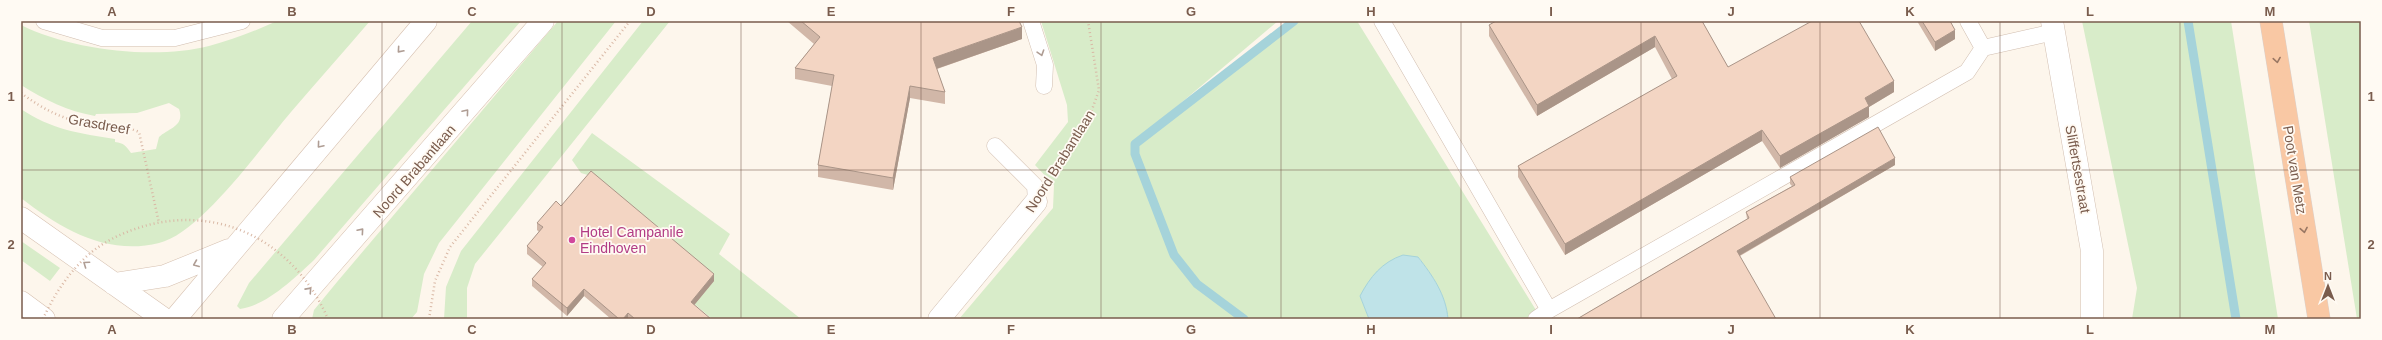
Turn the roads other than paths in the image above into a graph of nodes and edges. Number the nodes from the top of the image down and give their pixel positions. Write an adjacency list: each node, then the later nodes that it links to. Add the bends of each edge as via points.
1 (44, 21): 2 (lane, via 102,38 175,38)
2 (242, 21)
3 (426, 21): 15 (main road, one-way to 15)
4 (543, 21): 19 (main road, Noord Brabantlaan, one-way to 4)
5 (1030, 21): 11 (lane, one-way to 11, via 1045,65)
6 (1382, 21): 18 (lane)
7 (1968, 21): 10 (lane)
8 (2272, 21): 26 (highway, Poot van Metz, one-way to 26)
9 (2053, 26): 10 (lane); 25 (main road, Sliffertsestraat, via 2092,251)
10 (1983, 48): 18 (lane, via 1967,72)
11 (1044, 86)
12 (995, 146): 13 (lane, via 1035,186)
13 (1036, 202): 23 (main road, Noord Brabantlaan)
14 (21, 218): 16 (main road, one-way to 14)
15 (232, 249): 16 (main road, one-way to 16, via 165,276); 22 (main road)
16 (114, 284): 21 (main road)
17 (21, 302): 20 (main road)
18 (1549, 310): 24 (lane)
19 (287, 317)
20 (44, 319)
21 (164, 319)
22 (175, 319)
23 (939, 319)
24 (1536, 319)
25 (2092, 319)
26 (2320, 319)

